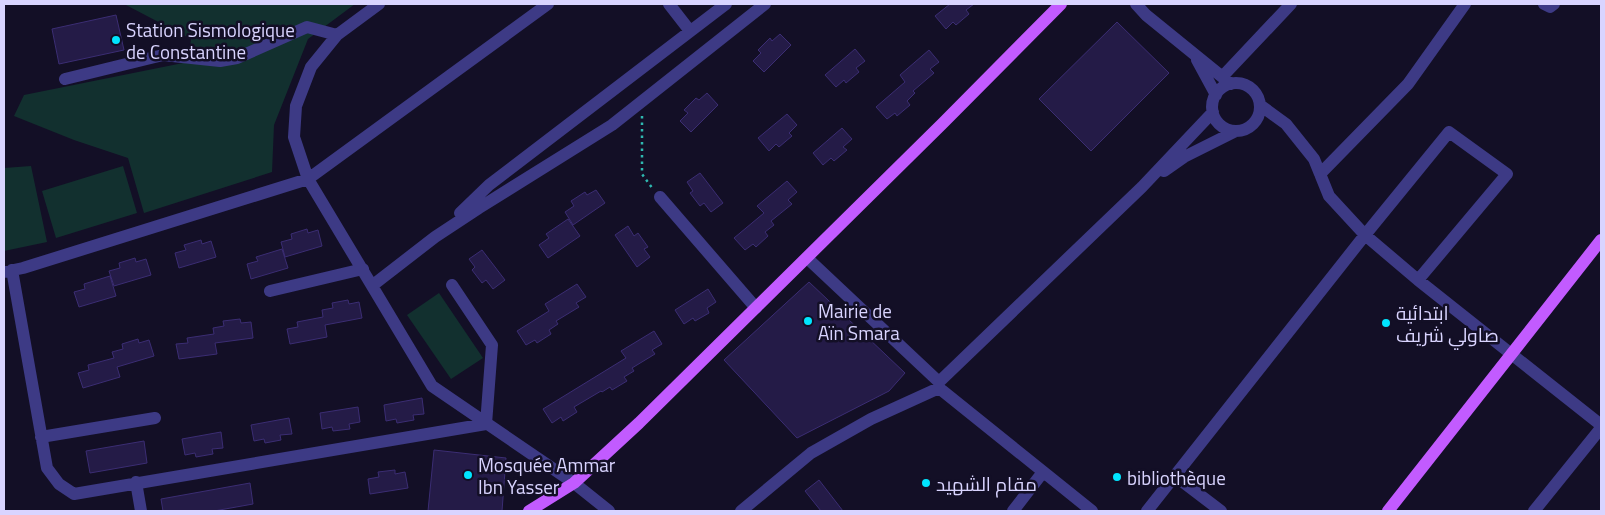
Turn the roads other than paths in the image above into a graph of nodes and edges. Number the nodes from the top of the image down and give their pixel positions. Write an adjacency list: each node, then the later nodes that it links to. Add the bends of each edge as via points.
1 (379, 4): 13 (street)
2 (548, 4): 22 (street)
3 (669, 4): 12 (street)
4 (726, 4): 12 (street)
5 (765, 4): 26 (street, via 612,125)
6 (1061, 4): 28 (main road)
7 (1136, 4): 14 (street, via 1146,16)
8 (1291, 4): 16 (street)
9 (1465, 4): 21 (street, via 1408,84)
10 (1544, 4): 11 (street, via 1550,7)
11 (1554, 4)
12 (690, 31): 26 (street, via 489,185)
13 (337, 36): 15 (street, via 307,27 238,58 220,61 164,55); 22 (street, via 311,67 296,106 294,137)
14 (1194, 53): 16 (street); 17 (street)
15 (65, 79)
16 (1226, 81): 17 (street); 18 (street, via 1253,90)
17 (1216, 96): 19 (street)
18 (1260, 105): 20 (street, via 1257,120 1251,126); 21 (street, via 1286,124 1314,159)
19 (1213, 112): 20 (street, via 1224,128); 23 (street)
20 (1236, 131): 23 (street, via 1184,158)
21 (1320, 174): 25 (street, via 1329,196)
22 (308, 179): 29 (street); 30 (street)
23 (1142, 187): 37 (street)
24 (660, 197): 35 (street)
25 (1365, 235): 31 (street); 31 (street, via 1449,132 1507,174); 43 (street)
26 (435, 237): 32 (street)
27 (1601, 240): 36 (main road)
28 (807, 258): 35 (main road); 37 (street)
29 (363, 269): 32 (street); 34 (street)
30 (8, 271): 41 (street)
31 (1418, 280): 36 (street)
32 (373, 285): 39 (street, via 432,386)
33 (452, 286): 39 (street, via 492,345)
34 (270, 290)
35 (756, 308): 45 (main road, via 639,424)
36 (1512, 354): 40 (street); 54 (main road)
37 (939, 385): 42 (street); 49 (street, via 811,453)
38 (155, 418): 41 (street)
39 (486, 424): 44 (street); 45 (street)
40 (1601, 427): 55 (street)
41 (41, 437): 44 (street, via 47,468 60,484 74,494)
42 (1043, 472): 50 (street); 51 (street)
43 (1175, 476): 52 (street); 53 (street)
44 (136, 482): 46 (street)
45 (574, 483): 47 (main road); 48 (street)
46 (141, 511)
47 (529, 511)
48 (609, 511)
49 (741, 511)
50 (1013, 511)
51 (1092, 511)
52 (1147, 511)
53 (1221, 511)
54 (1388, 511)
55 (1534, 511)

